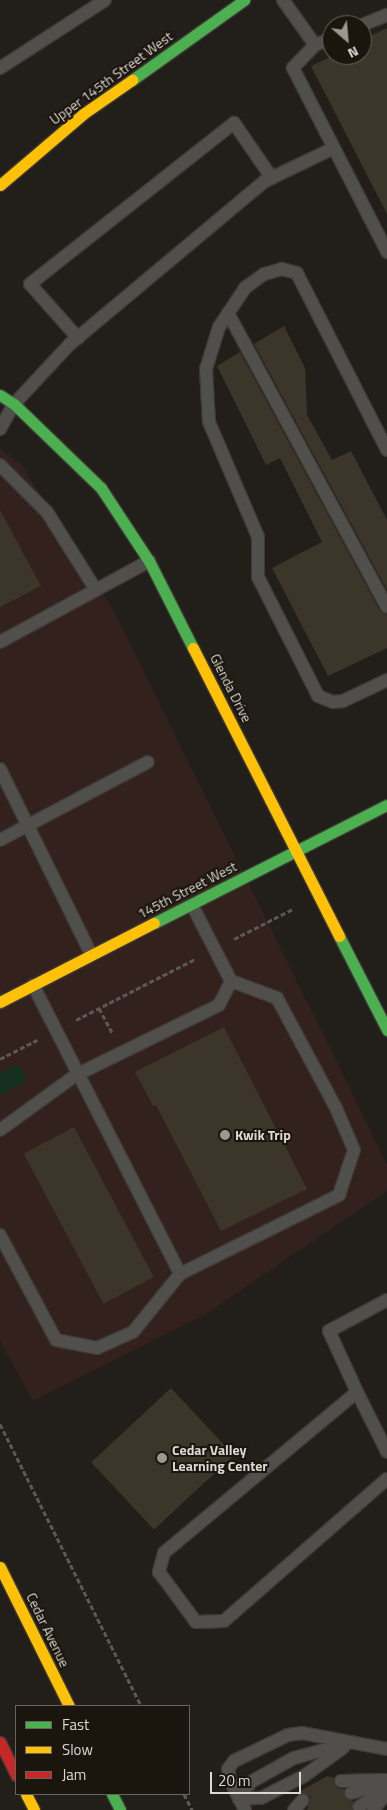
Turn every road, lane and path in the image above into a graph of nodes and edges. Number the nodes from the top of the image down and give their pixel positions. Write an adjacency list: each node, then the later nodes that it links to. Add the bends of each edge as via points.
1 (106, 0): 8 (lane)
2 (283, 0): 7 (lane)
3 (242, 1): 11 (main road, Upper 145th Street West, via 83,114)
4 (387, 15): 5 (lane)
5 (372, 22)
6 (322, 42): 7 (lane)
7 (315, 45): 9 (lane, via 292,68)
8 (0, 68)
9 (334, 148): 10 (lane); 12 (lane)
10 (272, 178): 14 (lane); 14 (lane, via 234,123 30,284)
11 (0, 185)
12 (387, 252)
13 (228, 313): 18 (lane, via 244,288 264,274 282,269 297,273); 22 (lane); 24 (lane, via 219,327 206,369 209,422 258,537 258,577 318,696 333,702 343,701)
14 (78, 338): 16 (lane)
15 (0, 395): 16 (main road, Glenda Drive)
16 (14, 404): 17 (lane); 20 (main road, Glenda Drive, via 101,488)
17 (0, 429)
18 (387, 450)
19 (0, 465): 21 (lane, via 47,512)
20 (149, 561): 21 (lane); 30 (main road, Glenda Drive)
21 (96, 590): 23 (lane)
22 (387, 607)
23 (0, 642)
24 (387, 680)
25 (148, 762): 28 (lane)
26 (0, 769): 28 (lane)
27 (387, 805): 30 (main road, 145th Street West)
28 (29, 826): 29 (lane); 34 (lane)
29 (0, 840)
30 (296, 851): 31 (main road, Glenda Drive); 32 (main road, 145th Street West)
31 (319, 896): 33 (path); 40 (main road, Glenda Drive)
32 (192, 905): 33 (lane); 34 (main road, 145th Street West)
33 (214, 949): 35 (lane); 38 (path)
34 (91, 954): 36 (main road, 145th Street West)
35 (231, 981): 43 (lane, via 219,1005); 46 (lane, via 277,998 336,1108 354,1150 339,1195)
36 (33, 985): 37 (main road, 145th Street West); 39 (lane)
37 (0, 1002)
38 (99, 1008): 39 (path); 41 (path)
39 (55, 1030): 42 (path); 43 (lane)
40 (387, 1030)
41 (114, 1035)
42 (0, 1060)
43 (76, 1075): 44 (lane); 46 (lane)
44 (0, 1130)
45 (0, 1235): 46 (lane, via 56,1340 97,1348 133,1332)
46 (180, 1274)
47 (387, 1300): 48 (lane, via 329,1331)
48 (357, 1392): 50 (lane); 51 (lane, via 164,1553 159,1572 196,1622 224,1621)
49 (0, 1424): 54 (path)
50 (387, 1452)
51 (387, 1479)
52 (0, 1566): 53 (main road, Cedar Avenue)
53 (69, 1705)
54 (140, 1705)
55 (0, 1742): 58 (main road)
56 (351, 1742): 57 (lane); 68 (lane, via 304,1776); 68 (lane, via 294,1758 251,1782); 68 (lane, via 302,1733 288,1735 234,1761 228,1769)
57 (387, 1749)
58 (15, 1773)
59 (341, 1781): 60 (lane)
60 (387, 1781): 62 (lane)
61 (387, 1787): 69 (lane)
62 (351, 1793)
63 (387, 1793): 74 (lane)
64 (26, 1795): 70 (main road)
65 (112, 1795): 71 (main road)
66 (184, 1795): 72 (path)
67 (303, 1800): 73 (lane)
68 (242, 1804)
69 (359, 1807)
70 (34, 1810)
71 (120, 1810)
72 (192, 1810)
73 (294, 1810)
74 (373, 1810)

